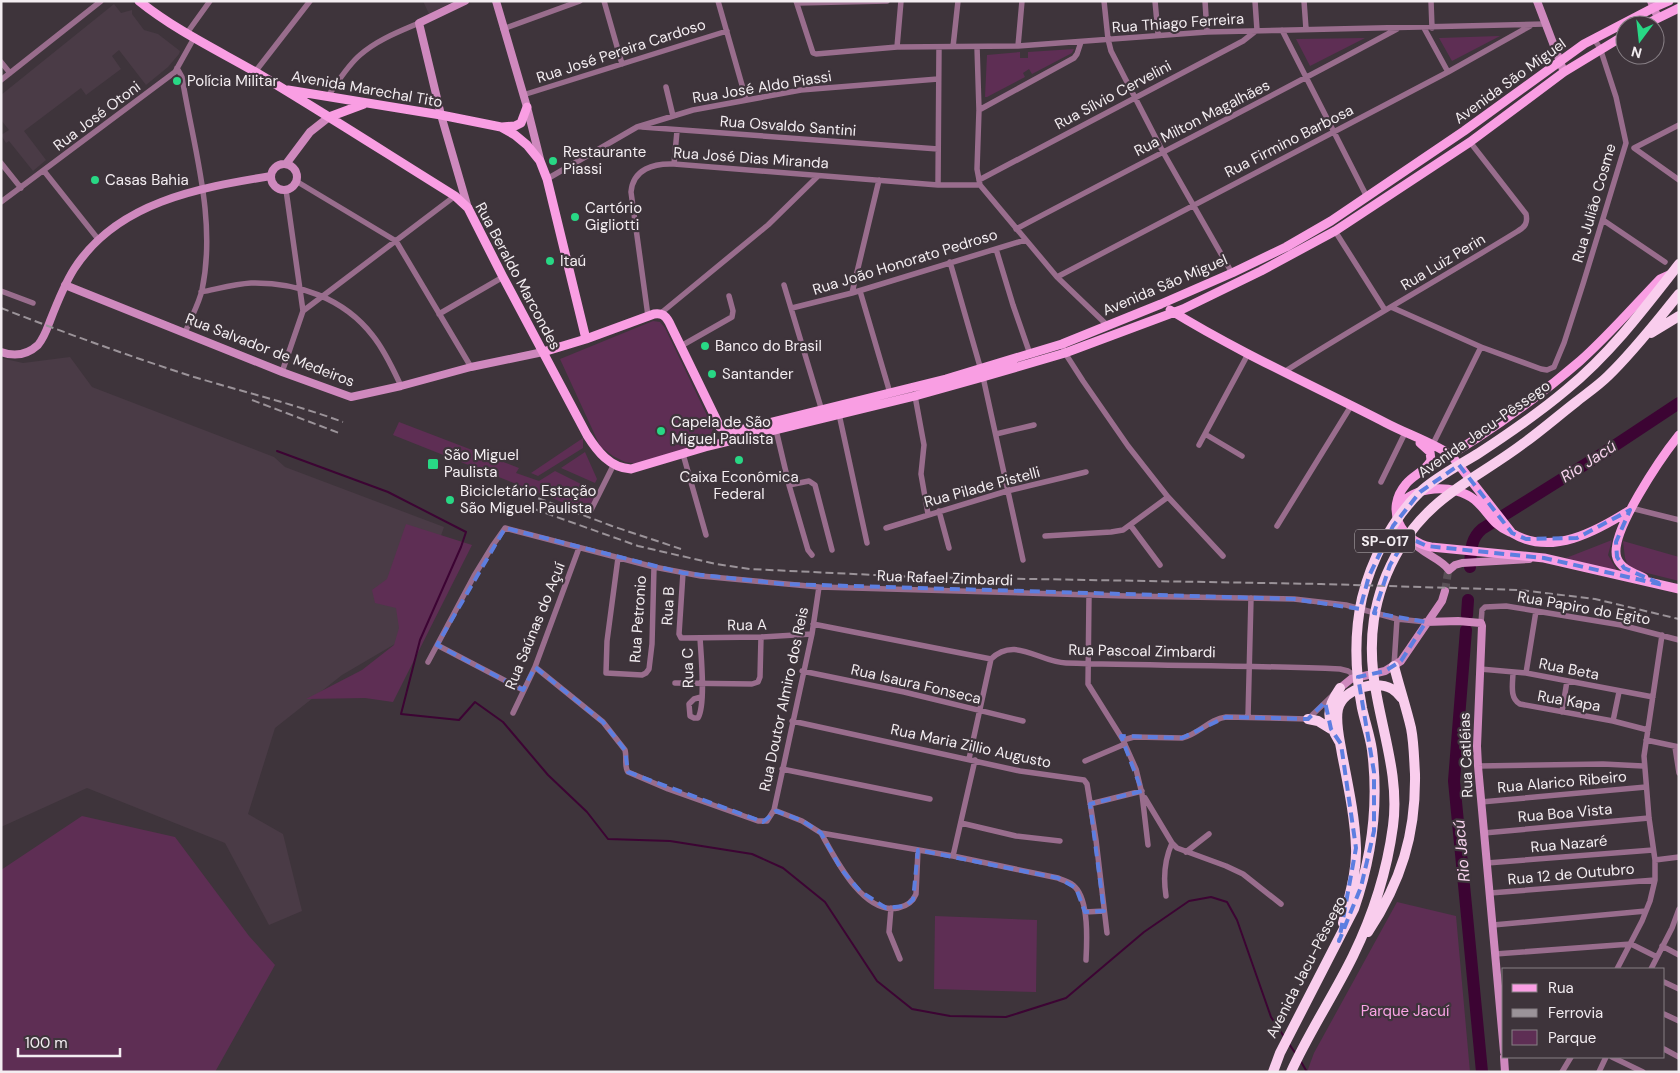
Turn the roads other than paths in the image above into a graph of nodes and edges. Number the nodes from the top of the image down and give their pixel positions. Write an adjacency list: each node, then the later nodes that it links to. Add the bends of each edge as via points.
1 (101, 1): 57 (street)
2 (139, 1): 39 (main road, Avenida Marechal Tito)
3 (210, 1): 39 (street, Rua José Otoni)
4 (310, 1): 54 (street)
5 (465, 1): 26 (main road)
6 (496, 1): 32 (main road, Avenida Marechal Tito)
7 (580, 1): 32 (street)
8 (604, 1): 52 (street)
9 (718, 1): 36 (street)
10 (886, 1): 22 (street)
11 (901, 1): 45 (street)
12 (958, 1): 47 (street)
13 (1022, 1): 44 (street)
14 (1104, 1): 40 (street)
15 (1155, 1): 38 (street)
16 (1205, 1): 37 (street)
17 (1255, 1): 34 (street)
18 (1304, 1): 33 (street)
19 (1431, 1): 31 (street)
20 (1537, 1): 27 (main road)
21 (1669, 1): 23 (main road, Avenida São Miguel)
22 (796, 2): 45 (street, Rua Thiago Ferreira, via 813,53)
23 (1652, 5): 41 (main road, Avenida São Miguel)
24 (1679, 8): 25 (main road)
25 (1664, 15)
26 (419, 23): 64 (street, via 387,36 359,56); 70 (main road)
27 (1545, 24): 28 (street, Rua Thiago Ferreira); 50 (main road)
28 (1532, 25): 31 (street, Rua Thiago Ferreira); 55 (street, Rua Firmino Barbosa)
29 (1398, 28): 30 (street, Rua Thiago Ferreira); 33 (street, Rua Thiago Ferreira); 59 (street, Rua Milton Magalhães)
30 (1424, 28): 31 (street, Rua Thiago Ferreira); 55 (street)
31 (1432, 28)
32 (504, 29): 63 (main road, Avenida Marechal Tito)
33 (1306, 29): 35 (street, Rua Thiago Ferreira)
34 (1258, 30): 35 (street, Rua Thiago Ferreira); 37 (street, Rua Thiago Ferreira); 65 (street, Rua Sílvio Cervelini)
35 (1282, 30): 59 (street)
36 (727, 31): 52 (street, Rua José Pereira Cardoso); 66 (street)
37 (1207, 32): 38 (street, Rua Thiago Ferreira)
38 (1158, 34): 40 (street, Rua Thiago Ferreira)
39 (190, 35): 53 (street, Rua José Otoni); 54 (main road, Avenida Marechal Tito)
40 (1108, 39): 43 (street, Rua Thiago Ferreira); 65 (street)
41 (1594, 39): 49 (street); 50 (main road, Avenida São Miguel)
42 (1615, 40): 49 (main road, Avenida São Miguel)
43 (1081, 42): 44 (street, Rua Thiago Ferreira); 69 (street, via 1074,58)
44 (1018, 46): 48 (street, Rua Thiago Ferreira)
45 (897, 47): 46 (street, Rua Thiago Ferreira)
46 (939, 47): 47 (street, Rua Thiago Ferreira); 58 (street)
47 (952, 47): 48 (street, Rua Thiago Ferreira)
48 (977, 47): 69 (street)
49 (1600, 48): 56 (main road, Avenida São Miguel); 79 (street, Rua Julião Cosme)
50 (1559, 61): 56 (main road); 100 (main road, Avenida São Miguel)
51 (1, 62): 57 (street)
52 (622, 64): 63 (street, Rua José Pereira Cardoso)
53 (178, 68): 87 (street, Rua José Otoni); 97 (street)
54 (255, 72): 62 (main road, Avenida Marechal Tito)
55 (1448, 72): 77 (street, Rua Firmino Barbosa)
56 (1564, 72): 78 (main road, Avenida São Miguel)
57 (10, 73): 60 (street)
58 (938, 78): 66 (street, Rua José Aldo Piassi, via 801,90); 81 (street)
59 (1306, 79): 77 (street); 82 (street, Rua Milton Magalhães)
60 (1, 80)
61 (666, 87): 71 (street)
62 (284, 90): 64 (main road, Avenida Marechal Tito); 72 (main road, Rua Beraldo Marcondes)
63 (523, 95): 68 (main road, Avenida Marechal Tito)
64 (328, 96): 67 (main road, Avenida Marechal Tito)
65 (1135, 97): 82 (street); 94 (street, Rua Sílvio Cervelini)
66 (746, 100): 71 (street, Rua José Aldo Piassi)
67 (367, 104): 70 (main road, Avenida Marechal Tito); 72 (main road)
68 (527, 107): 74 (main road, via 521,123); 83 (main road, Avenida Marechal Tito)
69 (979, 110): 94 (street, via 977,169)
70 (442, 115): 74 (main road, Avenida Marechal Tito); 103 (main road)
71 (673, 116): 75 (street, Rua José Aldo Piassi)
72 (329, 117): 85 (main road, via 310,132); 99 (main road, Rua Beraldo Marcondes)
73 (1679, 125): 80 (street)
74 (501, 127): 83 (main road, Avenida Marechal Tito, via 522,140)
75 (637, 127): 76 (street, Rua Osvaldo Santini); 90 (street, Rua José Aldo Piassi)
76 (677, 131): 81 (street, Rua Osvaldo Santini); 86 (street)
77 (1334, 132): 100 (street); 102 (street, Rua Firmino Barbosa)
78 (1470, 142): 106 (main road, Avenida São Miguel); 130 (street, Rua Luiz Perin, via 1526,214 1526,225)
79 (1626, 143): 80 (street); 104 (street, Rua Julião Cosme)
80 (1634, 148): 92 (street)
81 (938, 149): 95 (street)
82 (1163, 152): 102 (street); 105 (street, Rua Milton Magalhães)
83 (540, 161): 90 (main road, Avenida Marechal Tito)
84 (1, 163): 96 (street)
85 (286, 164): 88 (main road, via 276,167); 93 (main road, via 295,170)
86 (674, 164): 89 (street, Rua José Dias Miranda); 137 (street, Rua José Dias Miranda, via 644,169 631,184)
87 (44, 171): 96 (street, Rua José Otoni); 107 (street)
88 (271, 176): 97 (main road); 98 (main road, via 275,187)
89 (818, 176): 91 (street, Rua José Dias Miranda); 135 (street, via 768,225)
90 (547, 179): 142 (main road, Avenida Marechal Tito)
91 (878, 180): 95 (street, Rua José Dias Miranda); 124 (street)
92 (1679, 180)
93 (296, 182): 98 (main road); 109 (street)
94 (980, 182): 95 (street, Rua José Dias Miranda); 105 (street)
95 (938, 185)
96 (21, 188): 101 (street, Rua José Otoni)
97 (202, 189): 107 (main road, via 150,205); 123 (street, via 207,245)
98 (286, 190): 120 (street)
99 (455, 196): 103 (main road, Rua Beraldo Marcondes); 109 (street)
100 (1367, 197): 114 (main road, Avenida São Miguel, via 1286,247)
101 (1, 202)
102 (1192, 205): 114 (street); 117 (street, Rua Firmino Barbosa)
103 (468, 208): 116 (main road, Rua Beraldo Marcondes)
104 (1603, 220): 112 (street); 144 (street, Rua Julião Cosme, via 1557,363 1551,368 1541,369)
105 (1016, 229): 108 (street)
106 (1335, 231): 132 (street); 134 (main road, Avenida São Miguel)
107 (98, 239): 118 (main road)
108 (1025, 240): 110 (street, Rua João Honorato Pedroso); 117 (street)
109 (396, 241): 126 (street); 136 (street)
110 (996, 249): 111 (street, Rua João Honorato Pedroso); 148 (street)
111 (950, 262): 121 (street, Rua João Honorato Pedroso); 153 (street)
112 (1665, 262)
113 (1679, 264): 115 (highway, Avenida Jacu-Pêssego / SP-017)
114 (1232, 273): 129 (main road, Avenida São Miguel)
115 (1671, 274): 172 (main road, via 1660,279 1581,360 1551,385); 298 (highway, Avenida Jacu-Pêssego / SP-017, via 1629,328 1566,390 1420,492 1393,526 1379,551 1362,596 1356,642 1362,707 1372,748 1375,814 1361,887)
116 (503, 277): 136 (street); 147 (main road, Rua Beraldo Marcondes)
117 (1057, 277): 139 (street)
118 (65, 285): 140 (main road, Rua Salvador de Medeiros); 146 (main road, via 40,342 23,354)
119 (784, 285): 131 (street)
120 (300, 288): 123 (street, via 249,283); 126 (street); 133 (street)
121 (860, 290): 124 (street, Rua João Honorato Pedroso); 155 (street)
122 (1, 291): 128 (street)
123 (202, 292): 140 (street)
124 (852, 293): 131 (street, Rua João Honorato Pedroso)
125 (1679, 294): 141 (highway, Avenida Jacu-Pêssego / SP-017)
126 (324, 296): 133 (street); 154 (street, via 368,330 386,355)
127 (729, 296): 143 (street, via 734,311 732,317)
128 (33, 303)
129 (1161, 304): 134 (main road); 139 (main road, Avenida São Miguel)
130 (1391, 307): 132 (street, Rua Luiz Perin); 144 (street)
131 (792, 308): 158 (street)
132 (1385, 310): 152 (street, Rua Luiz Perin)
133 (303, 311): 151 (street)
134 (1174, 312): 145 (main road, Avenida São Miguel); 149 (main road)
135 (661, 313): 137 (main road, Rua Salvador de Medeiros); 143 (main road, via 666,316)
136 (439, 314): 150 (street)
137 (648, 316): 142 (main road, Rua Salvador de Medeiros)
138 (1679, 316): 141 (highway)
139 (1107, 325): 145 (main road, Avenida São Miguel)
140 (185, 332): 151 (main road, Rua Salvador de Medeiros)
141 (1644, 338): 303 (highway, Avenida Jacu-Pêssego / SP-017, via 1608,376 1523,444 1446,494 1416,525 1390,566 1377,602 1371,642 1376,696 1392,770 1394,812 1383,877)
142 (586, 339): 147 (main road, Rua Salvador de Medeiros)
143 (680, 346): 161 (main road)
144 (1481, 347): 168 (street)
145 (1064, 348): 148 (main road, Avenida São Miguel); 153 (main road, Avenida São Miguel); 180 (street, via 1105,414)
146 (1, 352)
147 (543, 352): 150 (main road, Rua Salvador de Medeiros); 174 (main road, Rua Beraldo Marcondes, via 587,435 598,451)
148 (1030, 354): 153 (main road, Avenida São Miguel)
149 (1248, 354): 152 (main road); 165 (street)
150 (471, 367): 154 (main road, Rua Salvador de Medeiros)
151 (282, 372): 154 (main road, Rua Salvador de Medeiros, via 351,397)
152 (1284, 372): 157 (main road)
153 (982, 373): 155 (main road, Avenida São Miguel); 156 (main road, Avenida São Miguel); 164 (street)
154 (401, 386)
155 (890, 393): 158 (main road, Avenida São Miguel)
156 (915, 396): 159 (main road, Avenida São Miguel); 185 (street, via 924,445 921,474)
157 (1351, 406): 163 (main road); 188 (street)
158 (822, 411): 161 (main road, Avenida São Miguel, via 738,431)
159 (839, 414): 162 (main road, Avenida São Miguel); 194 (street)
160 (1034, 425): 164 (street)
161 (720, 427): 170 (main road, via 716,439)
162 (776, 430): 170 (main road, Avenida São Miguel); 178 (street)
163 (1405, 433): 168 (main road); 175 (main road, via 1430,452 1431,460); 177 (street)
164 (996, 434): 179 (street)
165 (1205, 434): 169 (street); 173 (street)
166 (1679, 434): 167 (main road)
167 (1676, 443): 182 (main road)
168 (1433, 444): 172 (main road)
169 (1199, 445)
170 (705, 447): 171 (main road, Avenida São Miguel)
171 (683, 454): 174 (main road, Avenida São Miguel, via 631,469); 191 (street)
172 (1451, 455): 175 (main road); 190 (main road)
173 (1242, 456)
174 (614, 464): 183 (street)
175 (1422, 471): 181 (main road, via 1402,489)
176 (1086, 472): 179 (street, Rua Pilade Pistelli)
177 (1381, 482)
178 (789, 485): 197 (street, via 809,481 815,485); 198 (street)
179 (1007, 491): 184 (street, Rua Pilade Pistelli); 202 (street)
180 (1168, 497): 187 (street); 199 (street)
181 (1396, 509): 190 (main road, via 1408,496 1425,490 1450,491 1470,497 1492,520); 193 (main road, via 1400,526)
182 (1631, 509): 186 (street); 190 (main road, via 1596,530 1569,540 1522,538); 206 (main road, via 1616,542 1617,557 1629,571)
183 (591, 510)
184 (939, 511): 185 (street, Rua Pilade Pistelli); 196 (street)
185 (928, 514): 189 (street, Rua Pilade Pistelli)
186 (1679, 520)
187 (1131, 526): 192 (street, via 1111,532); 203 (street)
188 (1277, 526)
189 (886, 528)
190 (1508, 529)
191 (706, 535)
192 (1045, 536)
193 (1410, 539): 201 (main road, via 1427,546); 201 (main road, via 1448,571 1462,563)
194 (867, 543)
195 (579, 548): 200 (street, Rua Rafael Zimbardi); 224 (street, Rua Rafael Zimbardi, via 505,528 474,576); 230 (street, Rua Saúnas do Açuí)
196 (949, 548)
197 (832, 550)
198 (812, 555)
199 (1222, 556)
200 (618, 558): 204 (street, Rua Rafael Zimbardi); 204 (street, Rua Petronio, via 606,673 642,675 649,669)
201 (1544, 558): 206 (main road)
202 (1023, 560)
203 (1160, 566)
204 (654, 567): 205 (street, Rua Rafael Zimbardi)
205 (682, 573): 207 (street, Rua Rafael Zimbardi); 221 (street, Rua B, via 679,634)
206 (1663, 586): 208 (main road)
207 (820, 587): 210 (street, Rua Rafael Zimbardi); 217 (street, Rua Doutor Almiro dos Reis)
208 (1679, 589)
209 (1446, 591): 215 (main road)
210 (1089, 595): 211 (street, Rua Rafael Zimbardi); 227 (street)
211 (1251, 598): 214 (street, Rua Rafael Zimbardi, via 1346,605); 228 (street)
212 (1485, 607): 213 (street, Rua Papiro do Egito, via 1506,606); 216 (street, Rua Catléias)
213 (1536, 611): 219 (street, Rua Papiro do Egito); 234 (street)
214 (1397, 619): 215 (street, Rua Rafael Zimbardi); 229 (street)
215 (1426, 622): 216 (main road); 229 (main road, via 1401,661)
216 (1481, 623): 231 (main road, Rua Catléias)
217 (814, 624): 218 (street, Rua Doutor Almiro dos Reis); 225 (street)
218 (812, 634): 220 (street, Rua A); 232 (street, Rua Doutor Almiro dos Reis)
219 (1662, 635): 223 (street, Rua Papiro do Egito); 243 (street)
220 (761, 637): 222 (street, Rua A); 238 (street, via 758,682)
221 (683, 638): 222 (street, Rua A)
222 (700, 638): 238 (street, Rua C)
223 (1679, 640)
224 (437, 645): 226 (street); 240 (street)
225 (991, 659): 227 (street, Rua Pascoal Zimbardi, via 1004,650 1013,649 1062,662); 245 (street)
226 (428, 662)
227 (1088, 663): 228 (street, Rua Pascoal Zimbardi); 256 (street, via 1090,688)
228 (1249, 666): 235 (street, Rua Pascoal Zimbardi, via 1340,669); 248 (street)
229 (1394, 666): 235 (main road); 244 (highway)
230 (535, 667): 240 (street, Rua Saúnas do Açuí); 270 (street, Rua Doutor Almiro dos Reis, via 618,738 627,755 628,772 758,821 767,821)
231 (1480, 669): 233 (street, Rua Beta); 261 (main road, Rua Catléias)
232 (802, 671): 245 (street, Rua Isaura Fonseca); 250 (street, Rua Doutor Almiro dos Reis)
233 (1513, 672): 234 (street, Rua Beta); 246 (street, Rua Kapa, via 1513,696 1517,703)
234 (1526, 673): 236 (street, Rua Beta)
235 (1357, 677): 239 (main road)
236 (1567, 681): 241 (street, Rua Beta); 246 (street)
237 (675, 683): 238 (street)
238 (702, 683): 242 (street, Rua C)
239 (1340, 688): 249 (street); 253 (highway, via 1329,708)
240 (523, 690): 247 (street, Rua Saúnas do Açuí)
241 (1619, 692): 243 (street, Rua Beta); 252 (street)
242 (701, 697)
243 (1652, 697): 254 (street)
244 (1403, 699): 257 (highway, via 1387,687 1364,686 1353,690 1338,708); 303 (highway, via 1411,729 1414,761 1416,800 1412,826 1396,882)
245 (979, 711): 251 (street, Rua Isaura Fonseca); 259 (street)
246 (1562, 712): 252 (street, Rua Kapa)
247 (514, 713)
248 (1248, 718): 249 (street); 256 (street, via 1220,718 1188,737 1134,737)
249 (1308, 719): 253 (highway)
250 (792, 721): 259 (street, Rua Maria Zillio Augusto); 263 (street, Rua Doutor Almiro dos Reis)
251 (1023, 721)
252 (1613, 721): 254 (street, Rua Kapa)
253 (1331, 729): 257 (highway)
254 (1648, 730): 255 (street)
255 (1646, 740): 258 (street); 262 (street)
256 (1124, 742): 260 (street); 266 (street)
257 (1341, 744): 298 (highway, via 1356,848)
258 (1677, 747): 264 (street)
259 (972, 759): 269 (street, Rua Maria Zillio Augusto, via 1020,771 1084,780); 272 (street)
260 (1085, 761)
261 (1478, 766): 262 (street); 268 (main road, Rua Catléias)
262 (1643, 766): 265 (street)
263 (782, 768): 267 (street); 270 (street, Rua Doutor Almiro dos Reis)
264 (1679, 773)
265 (1646, 787): 268 (street, Rua Alarico Ribeiro); 271 (street)
266 (1142, 793): 269 (street); 277 (street); 278 (street)
267 (930, 799)
268 (1481, 802): 274 (main road, Rua Catléias)
269 (1090, 804): 292 (street, Rua Maria Zillio Augusto)
270 (774, 810): 273 (street, via 797,818)
271 (1649, 818): 274 (street, Rua Boa Vista); 280 (street)
272 (960, 823): 276 (street, via 1016,836); 282 (street)
273 (821, 833): 279 (street); 290 (street, via 840,869 860,892 876,904)
274 (1484, 833): 285 (main road, Rua Catléias)
275 (1209, 834): 281 (street)
276 (1060, 841)
277 (1172, 844): 281 (street); 288 (street, via 1164,867)
278 (1148, 845)
279 (918, 850): 282 (street); 290 (street, via 916,894 904,906)
280 (1653, 850): 284 (street); 285 (street, Rua Nazaré)
281 (1186, 852): 289 (street, via 1243,874)
282 (953, 856): 294 (street, via 1058,878 1071,884 1081,895)
283 (1677, 859): 284 (street)
284 (1655, 860): 286 (street)
285 (1487, 863): 287 (main road, Rua Catléias)
286 (1654, 880): 287 (street, Rua 12 de Outubro); 293 (street)
287 (1490, 894): 296 (main road, Rua Catléias)
288 (1166, 896)
289 (1281, 904)
290 (891, 908): 305 (street, via 889,932)
291 (1679, 908): 295 (street)
292 (1104, 911): 294 (street); 297 (street, Rua Maria Zillio Augusto)
293 (1646, 911): 296 (street); 299 (street)
294 (1085, 912): 306 (street)
295 (1677, 921): 300 (street)
296 (1493, 925): 301 (main road, Rua Catléias)
297 (1107, 933)
298 (1339, 941): 322 (highway, Avenida Jacu-Pêssego / SP-017)
299 (1631, 944): 301 (street); 304 (street); 307 (street)
300 (1662, 946): 302 (street); 304 (street)
301 (1494, 954): 310 (main road, Rua Catléias)
302 (1679, 954)
303 (1353, 956): 321 (highway, Avenida Jacu-Pêssego / SP-017)
304 (1657, 957): 308 (street)
305 (900, 959)
306 (1086, 960)
307 (1618, 968)
308 (1652, 968)
309 (1665, 982): 311 (street)
310 (1501, 986): 313 (main road, Rua Catléias)
311 (1679, 989)
312 (1665, 1014): 314 (street)
313 (1502, 1016)
314 (1679, 1021)
315 (1665, 1049): 316 (street)
316 (1679, 1056)
317 (1504, 1058): 323 (main road)
318 (1570, 1058): 324 (street)
319 (1606, 1058): 325 (street)
320 (1614, 1058): 326 (street)
321 (1291, 1071)
322 (1273, 1072)
323 (1506, 1072)
324 (1562, 1072)
325 (1599, 1072)
326 (1643, 1072)

